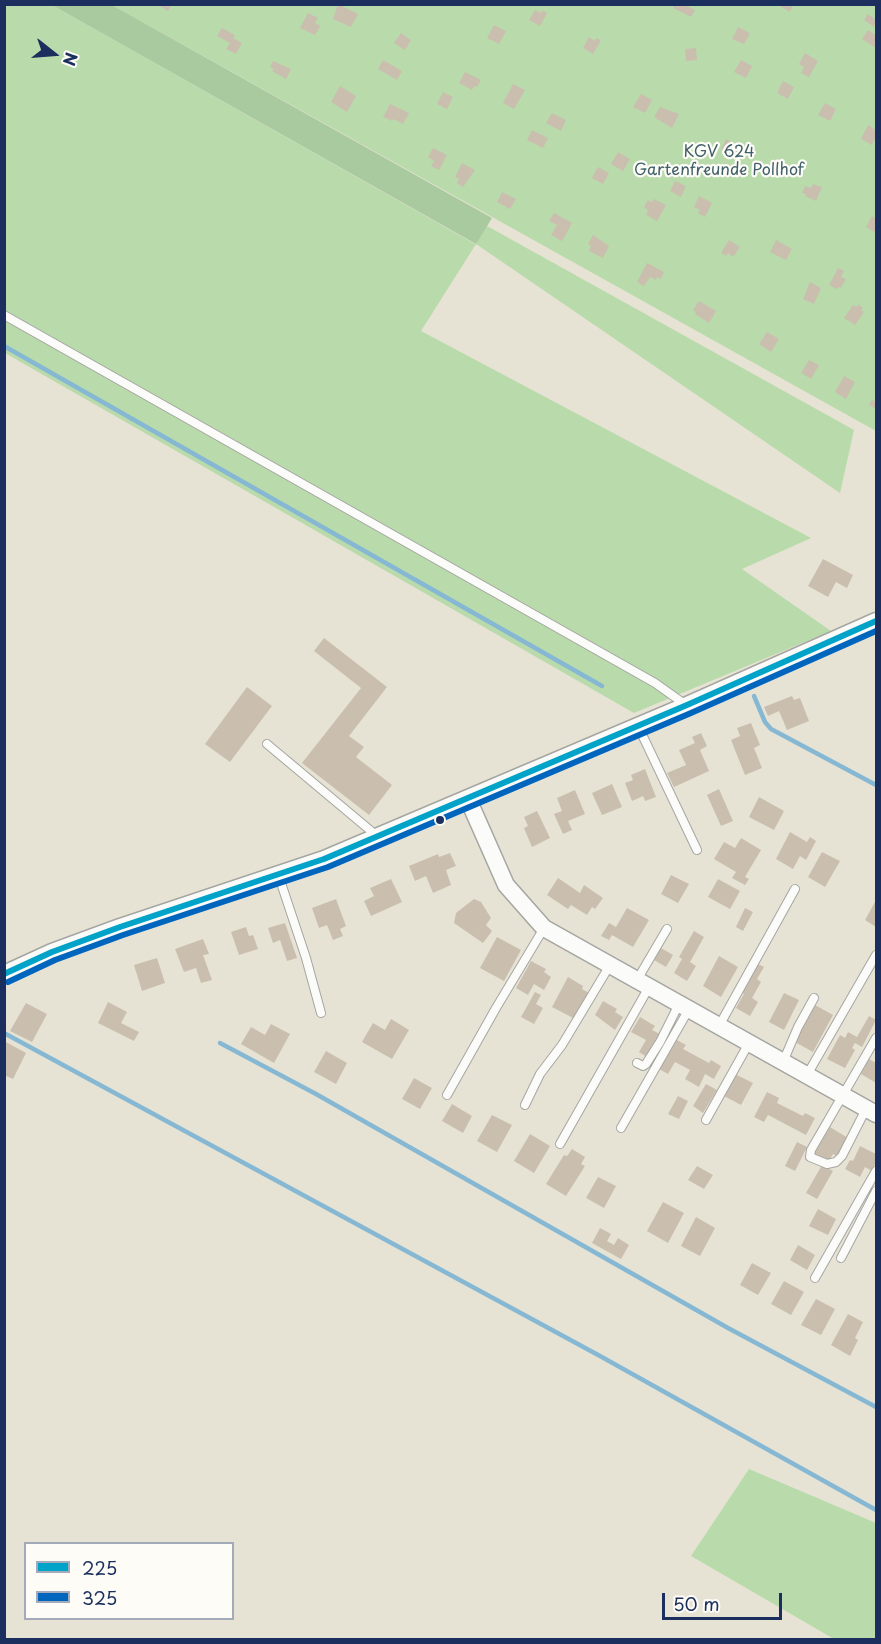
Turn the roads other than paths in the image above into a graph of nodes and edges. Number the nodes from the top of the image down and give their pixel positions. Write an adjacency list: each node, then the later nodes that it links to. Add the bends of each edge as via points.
1 (4, 315): 3 (lane, via 655,683)
2 (876, 621): 3 (street)
3 (687, 705): 4 (street)
4 (638, 726): 6 (street); 8 (lane)
5 (267, 744): 7 (lane)
6 (468, 799): 7 (street); 11 (street, via 506,885)
7 (377, 836): 9 (street)
8 (697, 850)
9 (278, 874): 15 (street, via 61,948); 19 (lane)
10 (795, 889): 20 (lane)
11 (544, 928): 14 (street); 26 (lane)
12 (667, 928): 16 (lane)
13 (876, 955): 25 (lane)
14 (610, 965): 16 (street); 28 (lane, via 540,1074)
15 (4, 974)
16 (643, 983): 18 (street); 32 (lane)
17 (814, 998): 23 (lane)
18 (684, 1006): 20 (street); 24 (lane, via 646,1064); 31 (lane)
19 (321, 1013)
20 (719, 1026): 22 (street)
21 (876, 1038): 27 (lane)
22 (749, 1043): 23 (street); 30 (lane)
23 (783, 1062): 25 (street)
24 (637, 1063)
25 (807, 1076): 27 (street)
26 (447, 1095)
27 (844, 1096): 29 (street); 29 (lane, via 811,1150 814,1160 836,1162)
28 (525, 1106)
29 (871, 1112)
30 (706, 1120)
31 (621, 1128)
32 (560, 1144)
33 (876, 1171): 36 (lane)
34 (876, 1191): 35 (lane)
35 (841, 1258)
36 (815, 1278)

